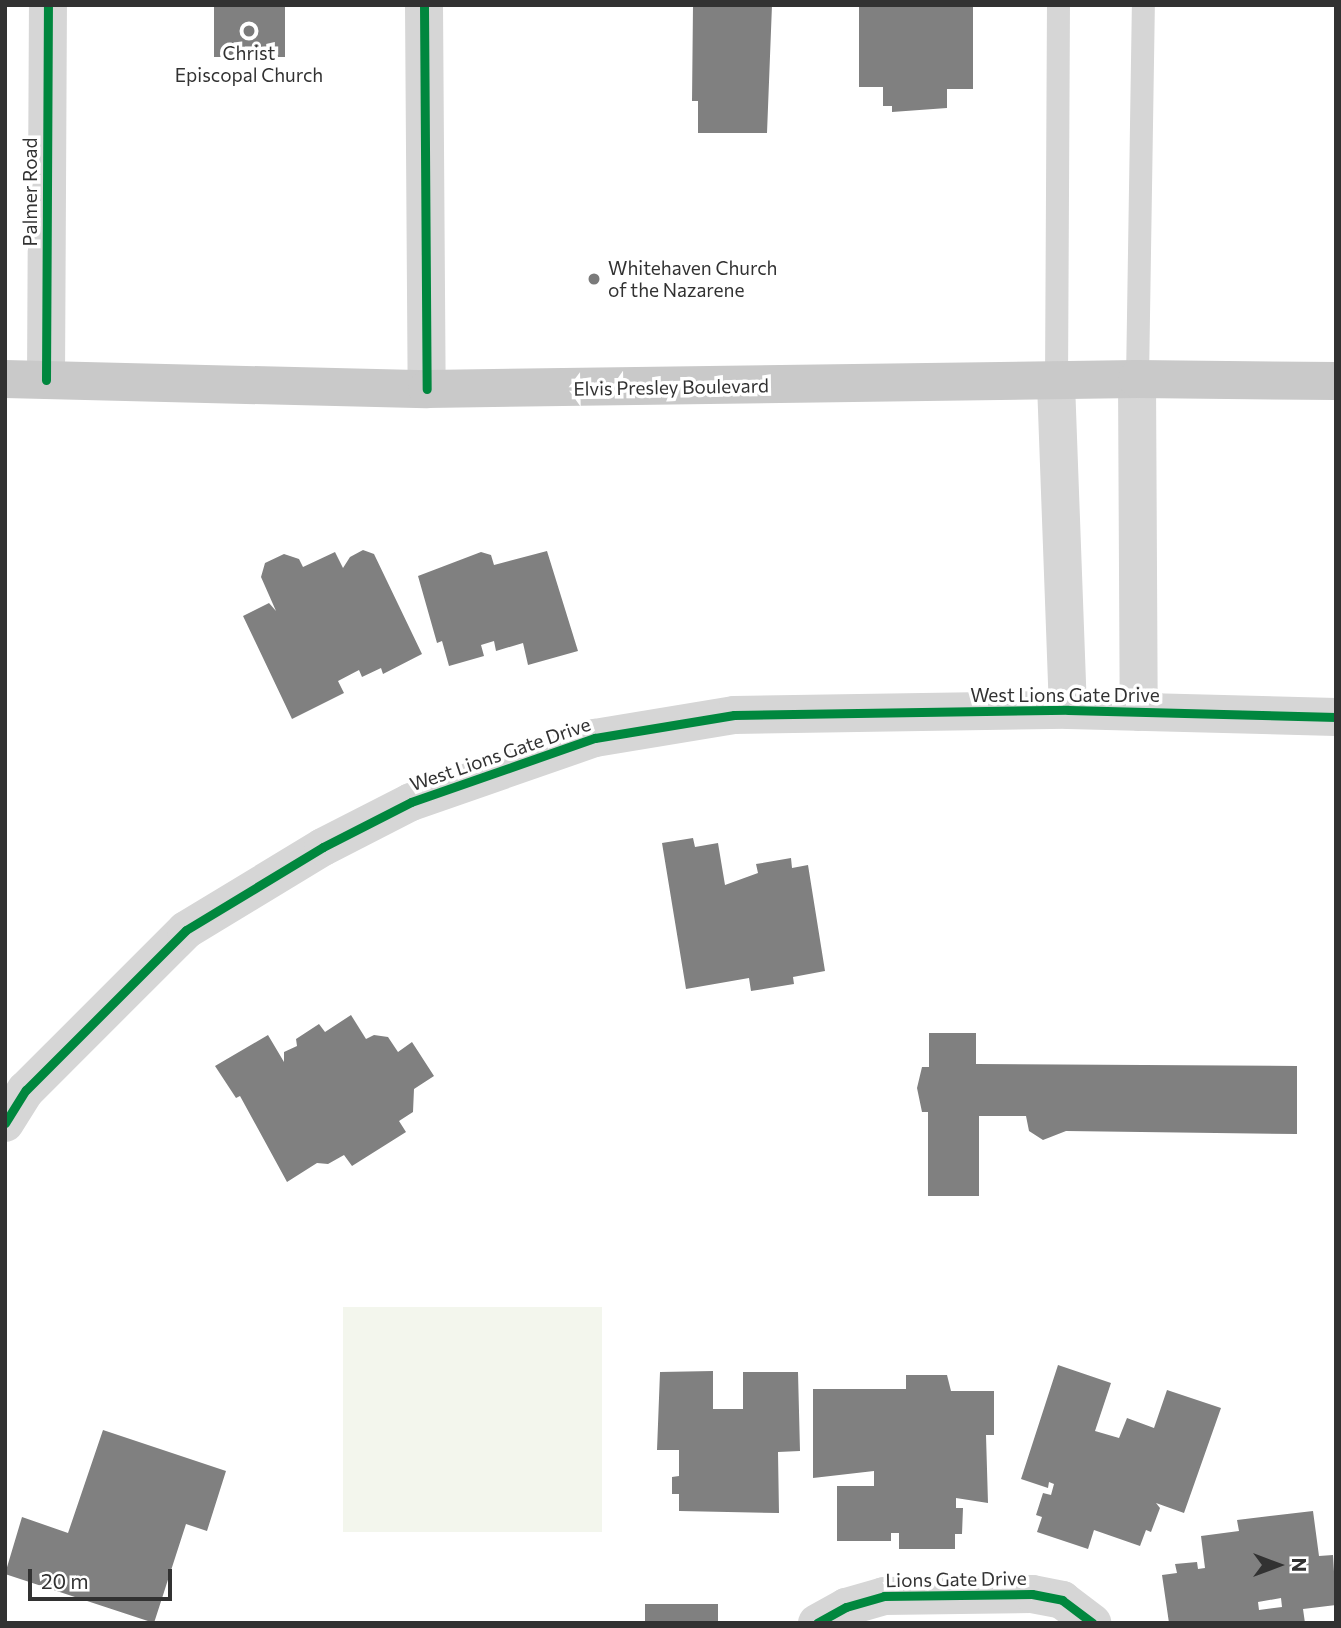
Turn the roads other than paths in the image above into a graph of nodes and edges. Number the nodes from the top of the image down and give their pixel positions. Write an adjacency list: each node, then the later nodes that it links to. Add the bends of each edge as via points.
1 (48, 5): 7 (street, Palmer Road)
2 (424, 5): 10 (street)
3 (1058, 5): 9 (lane)
4 (1143, 5): 6 (lane)
5 (5, 379): 7 (main road, Elvis Presley Boulevard)
6 (1137, 379): 8 (main road, Elvis Presley Boulevard); 9 (main road, Elvis Presley Boulevard); 12 (street, West Lions Gate Drive)
7 (46, 380): 10 (main road, Elvis Presley Boulevard)
8 (1336, 381)
9 (1056, 383): 10 (main road, Elvis Presley Boulevard); 11 (street, West Lions Gate Drive)
10 (427, 389)
11 (1068, 710): 12 (street, West Lions Gate Drive); 14 (street, West Lions Gate Drive, via 734,715 595,738 411,802 323,847 186,930 26,1090)
12 (1139, 712): 13 (street, West Lions Gate Drive)
13 (1336, 717)
14 (5, 1123)
15 (817, 1623): 16 (street, Lions Gate Drive, via 846,1607 884,1596 1032,1594 1062,1600)
16 (1092, 1623)

